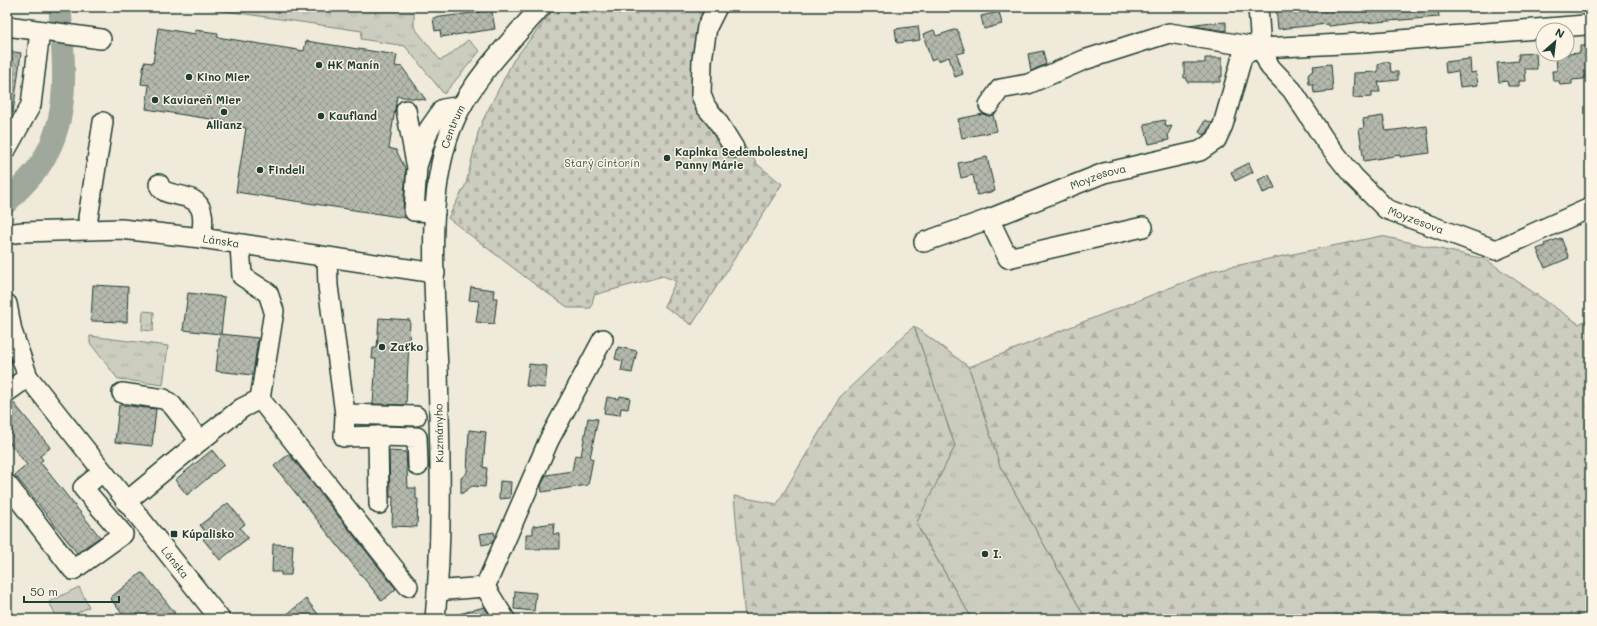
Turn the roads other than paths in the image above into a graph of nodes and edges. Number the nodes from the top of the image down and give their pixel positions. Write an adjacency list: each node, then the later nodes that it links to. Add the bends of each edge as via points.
1 (541, 7): 10 (street, Centrum, via 483,73)
2 (717, 7): 14 (street, via 707,27 702,60 701,95 706,107 716,118)
3 (1258, 7): 8 (street, Moyzesova)
4 (1585, 25): 8 (street, Moyzesova, via 1363,43)
5 (7, 26): 6 (street)
6 (42, 31): 7 (street); 13 (street, via 31,106)
7 (101, 39)
8 (1261, 48): 9 (street, Moyzesova, via 1169,33 1084,60 1028,84 1000,89); 17 (street, Moyzesova, via 1270,67 1292,90 1324,139 1350,172 1386,209 1496,250); 20 (street, Moyzesova, via 1242,54 1224,125 1216,140 1200,152 1104,173)
9 (989, 105)
10 (462, 106): 15 (street, via 443,110 439,114 428,129); 18 (street, Centrum, via 445,148)
11 (406, 110): 15 (street)
12 (103, 122): 19 (street)
13 (7, 148)
14 (734, 148)
15 (417, 166): 18 (street, via 414,211)
16 (159, 184): 23 (street, via 164,192 188,197 199,205 203,220)
17 (1590, 208)
18 (435, 212): 27 (street, Centrum)
19 (88, 218)
20 (988, 219): 21 (street, via 1008,258); 24 (street, Moyzesova)
21 (1143, 227)
22 (7, 234): 23 (street, Lánska, via 121,229)
23 (201, 238): 25 (street, Lánska)
24 (924, 242)
25 (240, 245): 26 (street, Lánska); 33 (street, via 242,276 268,293 274,311)
26 (327, 258): 27 (street, Lánska); 34 (street, via 328,286)
27 (434, 273): 45 (street, Kuzmányho, via 440,458)
28 (7, 304): 30 (street, Lánska, via 12,332)
29 (603, 339): 44 (street, via 549,440)
30 (28, 377): 31 (street); 41 (street, Lánska)
31 (7, 392)
32 (122, 393): 37 (street, via 164,399 172,405)
33 (260, 399): 37 (street, via 242,408); 43 (street)
34 (345, 414): 35 (street); 36 (street, via 344,437)
35 (416, 416)
36 (378, 436): 38 (street, via 417,437); 42 (street)
37 (200, 441): 41 (street)
38 (418, 466)
39 (95, 478): 40 (street, via 83,488 123,534 73,570)
40 (7, 484)
41 (126, 502): 46 (street, Lánska)
42 (379, 504)
43 (408, 586)
44 (485, 587): 45 (street); 48 (street)
45 (438, 593): 47 (street, Kuzmányho)
46 (220, 619)
47 (435, 619)
48 (505, 619)

